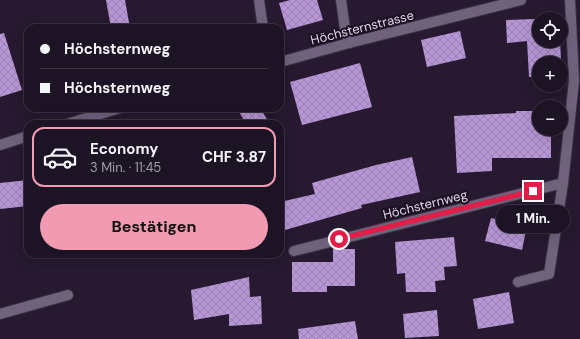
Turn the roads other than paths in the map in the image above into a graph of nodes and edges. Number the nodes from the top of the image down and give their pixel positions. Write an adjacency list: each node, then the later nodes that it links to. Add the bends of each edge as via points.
1 (259, 0): 5 (street)
2 (341, 0): 6 (street)
3 (521, 0): 6 (street, Höchsternstrasse)
4 (570, 0): 8 (street)
5 (262, 24)
6 (348, 43): 7 (street, Höchsternstrasse)
7 (284, 61)
8 (576, 62): 13 (street)
9 (107, 112): 10 (street)
10 (80, 120)
11 (24, 137): 12 (street)
12 (0, 145)
13 (562, 183): 14 (street, Höchsternweg); 15 (street, via 549,274)
14 (294, 251)
15 (518, 282)
16 (68, 295): 17 (street)
17 (0, 314)

